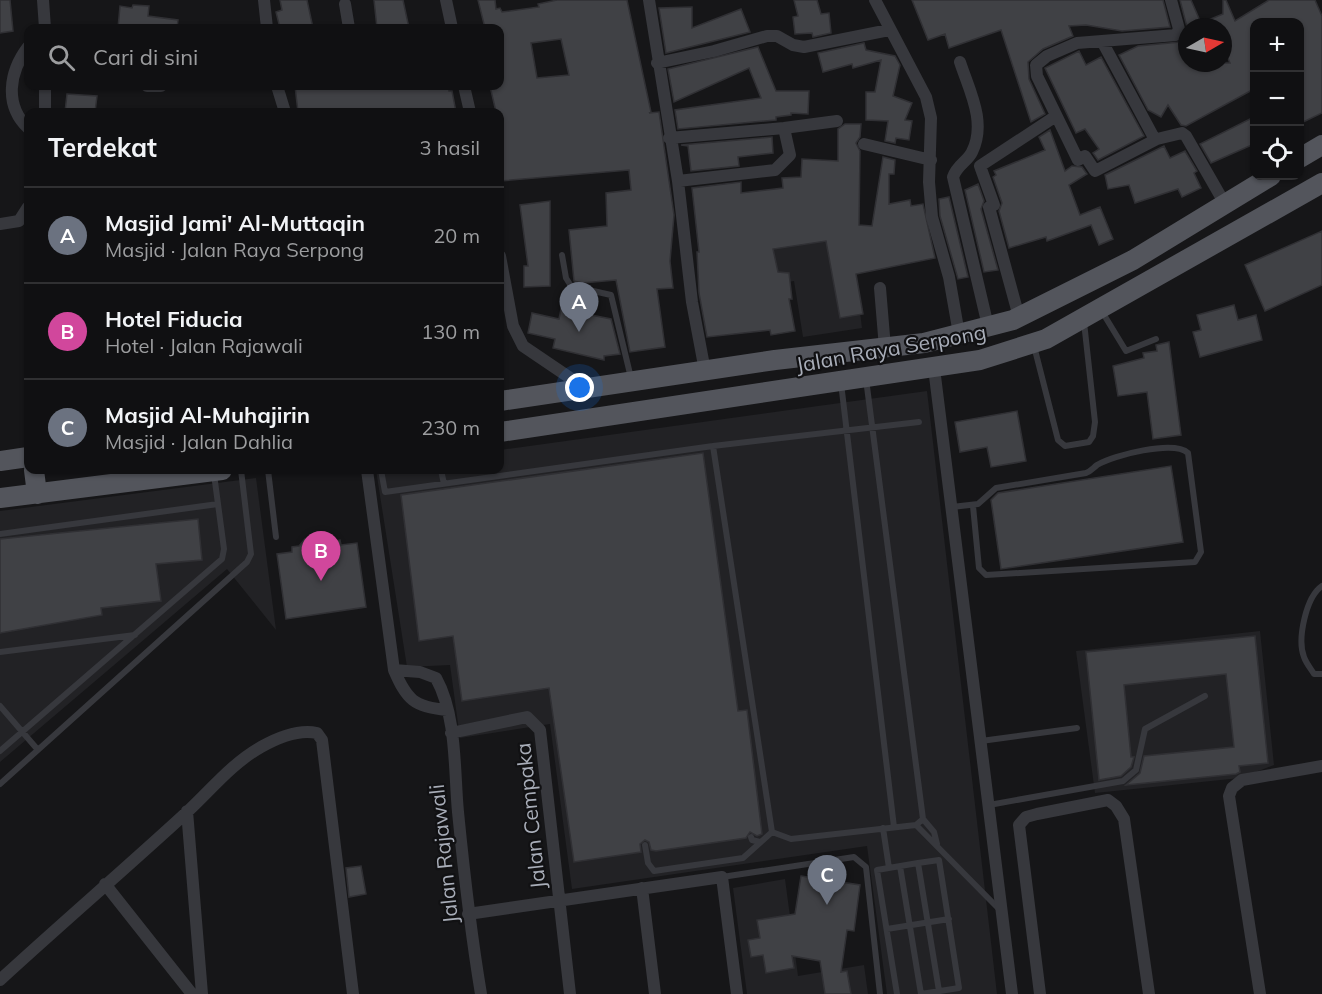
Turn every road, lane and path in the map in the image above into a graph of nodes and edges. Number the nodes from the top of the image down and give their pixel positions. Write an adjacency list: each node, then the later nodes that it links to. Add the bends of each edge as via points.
1 (43, 0): 8 (street)
2 (264, 0): 9 (street)
3 (446, 0): 11 (street)
4 (649, 0): 16 (street)
5 (875, 0): 12 (street)
6 (1171, 0): 13 (street, via 1179,28 1176,35)
7 (345, 4): 10 (street)
8 (45, 24)
9 (267, 24)
10 (349, 24)
11 (451, 24)
12 (889, 30): 16 (street, via 804,47 767,36); 32 (street, via 926,98 931,118)
13 (1103, 43): 23 (street, via 1077,43 1038,61 1036,76); 28 (street, via 1144,123)
14 (24, 53): 25 (street, via 16,66 12,97 14,111)
15 (960, 62): 44 (street, via 979,132 971,155 961,162 953,177)
16 (657, 63): 27 (street)
17 (45, 90): 20 (street)
18 (278, 90): 21 (street)
19 (465, 90): 22 (street)
20 (45, 108)
21 (284, 108)
22 (469, 108)
23 (1056, 116): 28 (street, via 1078,160 1085,156 1095,171); 43 (street, via 980,166 994,205 989,207)
24 (837, 120): 26 (street)
25 (24, 123)
26 (784, 128): 27 (street); 34 (street, via 789,155 775,170)
27 (669, 138): 34 (street)
28 (1157, 139): 36 (street, via 1182,133 1186,136)
29 (864, 144): 32 (street)
30 (1322, 145): 31 (main road)
31 (1304, 155)
32 (931, 160): 45 (street, via 932,217 949,277)
33 (1264, 180): 36 (main road, Jalan Raya Serpong)
34 (678, 181): 51 (street, via 692,302)
35 (1322, 183): 42 (main road, Jalan Raya Serpong)
36 (1225, 204): 43 (main road, Jalan Raya Serpong, via 1133,260)
37 (0, 224): 38 (street)
38 (24, 224)
39 (562, 255): 53 (lane, via 571,286 610,296)
40 (504, 278): 56 (street, via 513,326 523,346)
41 (880, 288): 48 (street)
42 (1092, 314): 46 (lane, via 1126,351); 47 (main road, Jalan Raya Serpong); 47 (lane, via 1095,422 1089,442 1065,446 1058,440)
43 (1019, 317): 44 (main road, Jalan Raya Serpong)
44 (988, 326): 45 (main road, Jalan Raya Serpong)
45 (959, 334): 48 (main road, Jalan Raya Serpong)
46 (1156, 339)
47 (1033, 344): 50 (main road, Jalan Raya Serpong, via 980,360)
48 (885, 348): 49 (main road, Jalan Raya Serpong)
49 (808, 355): 51 (main road, Jalan Raya Serpong); 55 (main road)
50 (934, 368): 52 (main road, Jalan Raya Serpong); 78 (street)
51 (705, 370): 53 (main road, Jalan Raya Serpong)
52 (866, 379): 54 (main road, Jalan Raya Serpong); 59 (lane)
53 (632, 382): 56 (main road, Jalan Raya Serpong)
54 (840, 382): 55 (main road, Jalan Raya Serpong); 61 (lane)
55 (812, 386): 60 (main road, Jalan Raya Serpong)
56 (585, 388): 57 (main road, Jalan Raya Serpong)
57 (504, 400)
58 (919, 422): 59 (lane)
59 (871, 428): 61 (lane); 99 (lane)
60 (504, 431)
61 (845, 432): 62 (lane); 101 (lane)
62 (713, 446): 73 (lane); 103 (lane)
63 (24, 458): 64 (main road)
64 (0, 461)
65 (34, 474): 74 (main road)
66 (188, 474): 74 (main road)
67 (218, 474): 76 (lane)
68 (241, 474): 93 (lane, via 250,559)
69 (268, 474): 80 (lane)
70 (368, 474): 84 (street)
71 (382, 474): 73 (lane, via 385,492)
72 (442, 474): 73 (lane)
73 (444, 484)
74 (37, 494): 75 (main road)
75 (0, 498)
76 (218, 504): 79 (lane); 82 (lane, via 222,559)
77 (973, 506): 77 (lane, via 996,488 1086,473 1132,453 1177,447 1188,453 1200,552 1195,562 986,575 979,568); 78 (lane)
78 (951, 507): 92 (street)
79 (0, 534)
80 (276, 537)
81 (1322, 586): 85 (lane, via 1311,598 1302,630 1303,657 1314,674)
82 (135, 635): 83 (lane); 90 (lane)
83 (0, 652)
84 (394, 670): 88 (street, via 413,702 425,708); 88 (street, Jalan Rajawali, via 436,678)
85 (1322, 674)
86 (1205, 696): 97 (lane, via 1145,729 1136,770 1123,781)
87 (0, 706): 90 (lane)
88 (447, 710): 91 (street, Jalan Rajawali)
89 (1077, 728): 92 (lane)
90 (22, 733): 93 (lane); 94 (lane)
91 (451, 733): 114 (street, Jalan Cempaka, via 527,717 540,730); 116 (street, Jalan Rajawali)
92 (980, 741): 97 (street)
93 (38, 750): 96 (lane)
94 (0, 752)
95 (1322, 766): 136 (street, via 1242,780 1229,796)
96 (0, 784)
97 (988, 805): 115 (street)
98 (187, 811): 112 (street); 124 (street); 125 (street, via 223,774 261,747 291,734 313,732 321,736)
99 (923, 819): 100 (lane); 106 (lane, via 934,832)
100 (916, 825): 101 (lane); 106 (lane)
101 (894, 826): 102 (lane)
102 (883, 828): 103 (lane, via 791,839); 110 (lane)
103 (772, 832): 105 (lane)
104 (751, 837): 105 (lane)
105 (760, 843): 107 (lane, via 743,858 654,871)
106 (937, 844): 115 (lane)
107 (645, 845)
108 (918, 863): 109 (lane); 117 (lane, via 939,860); 118 (lane)
109 (900, 866): 110 (lane); 119 (lane)
110 (889, 868): 120 (lane, via 877,870)
111 (722, 877): 113 (street); 129 (street); 130 (lane, via 854,857 860,861 866,867)
112 (105, 884): 121 (street); 123 (street)
113 (642, 888): 114 (street); 128 (street)
114 (559, 903): 116 (street); 127 (street, Jalan Cempaka)
115 (1002, 912): 133 (street)
116 (468, 914): 126 (street, Jalan Rajawali)
117 (949, 919): 118 (lane); 122 (lane, via 959,988)
118 (928, 922): 119 (lane); 122 (lane)
119 (910, 925): 120 (lane); 132 (lane)
120 (887, 929): 131 (lane)
121 (0, 980)
122 (939, 991): 132 (lane)
123 (192, 994)
124 (202, 994)
125 (352, 994)
126 (481, 994)
127 (570, 994)
128 (655, 994)
129 (737, 994)
130 (880, 994)
131 (897, 994)
132 (920, 994)
133 (1012, 994)
134 (1040, 994): 135 (street, via 1019,825 1026,817 1108,800 1124,819)
135 (1149, 994)
136 (1260, 994)

